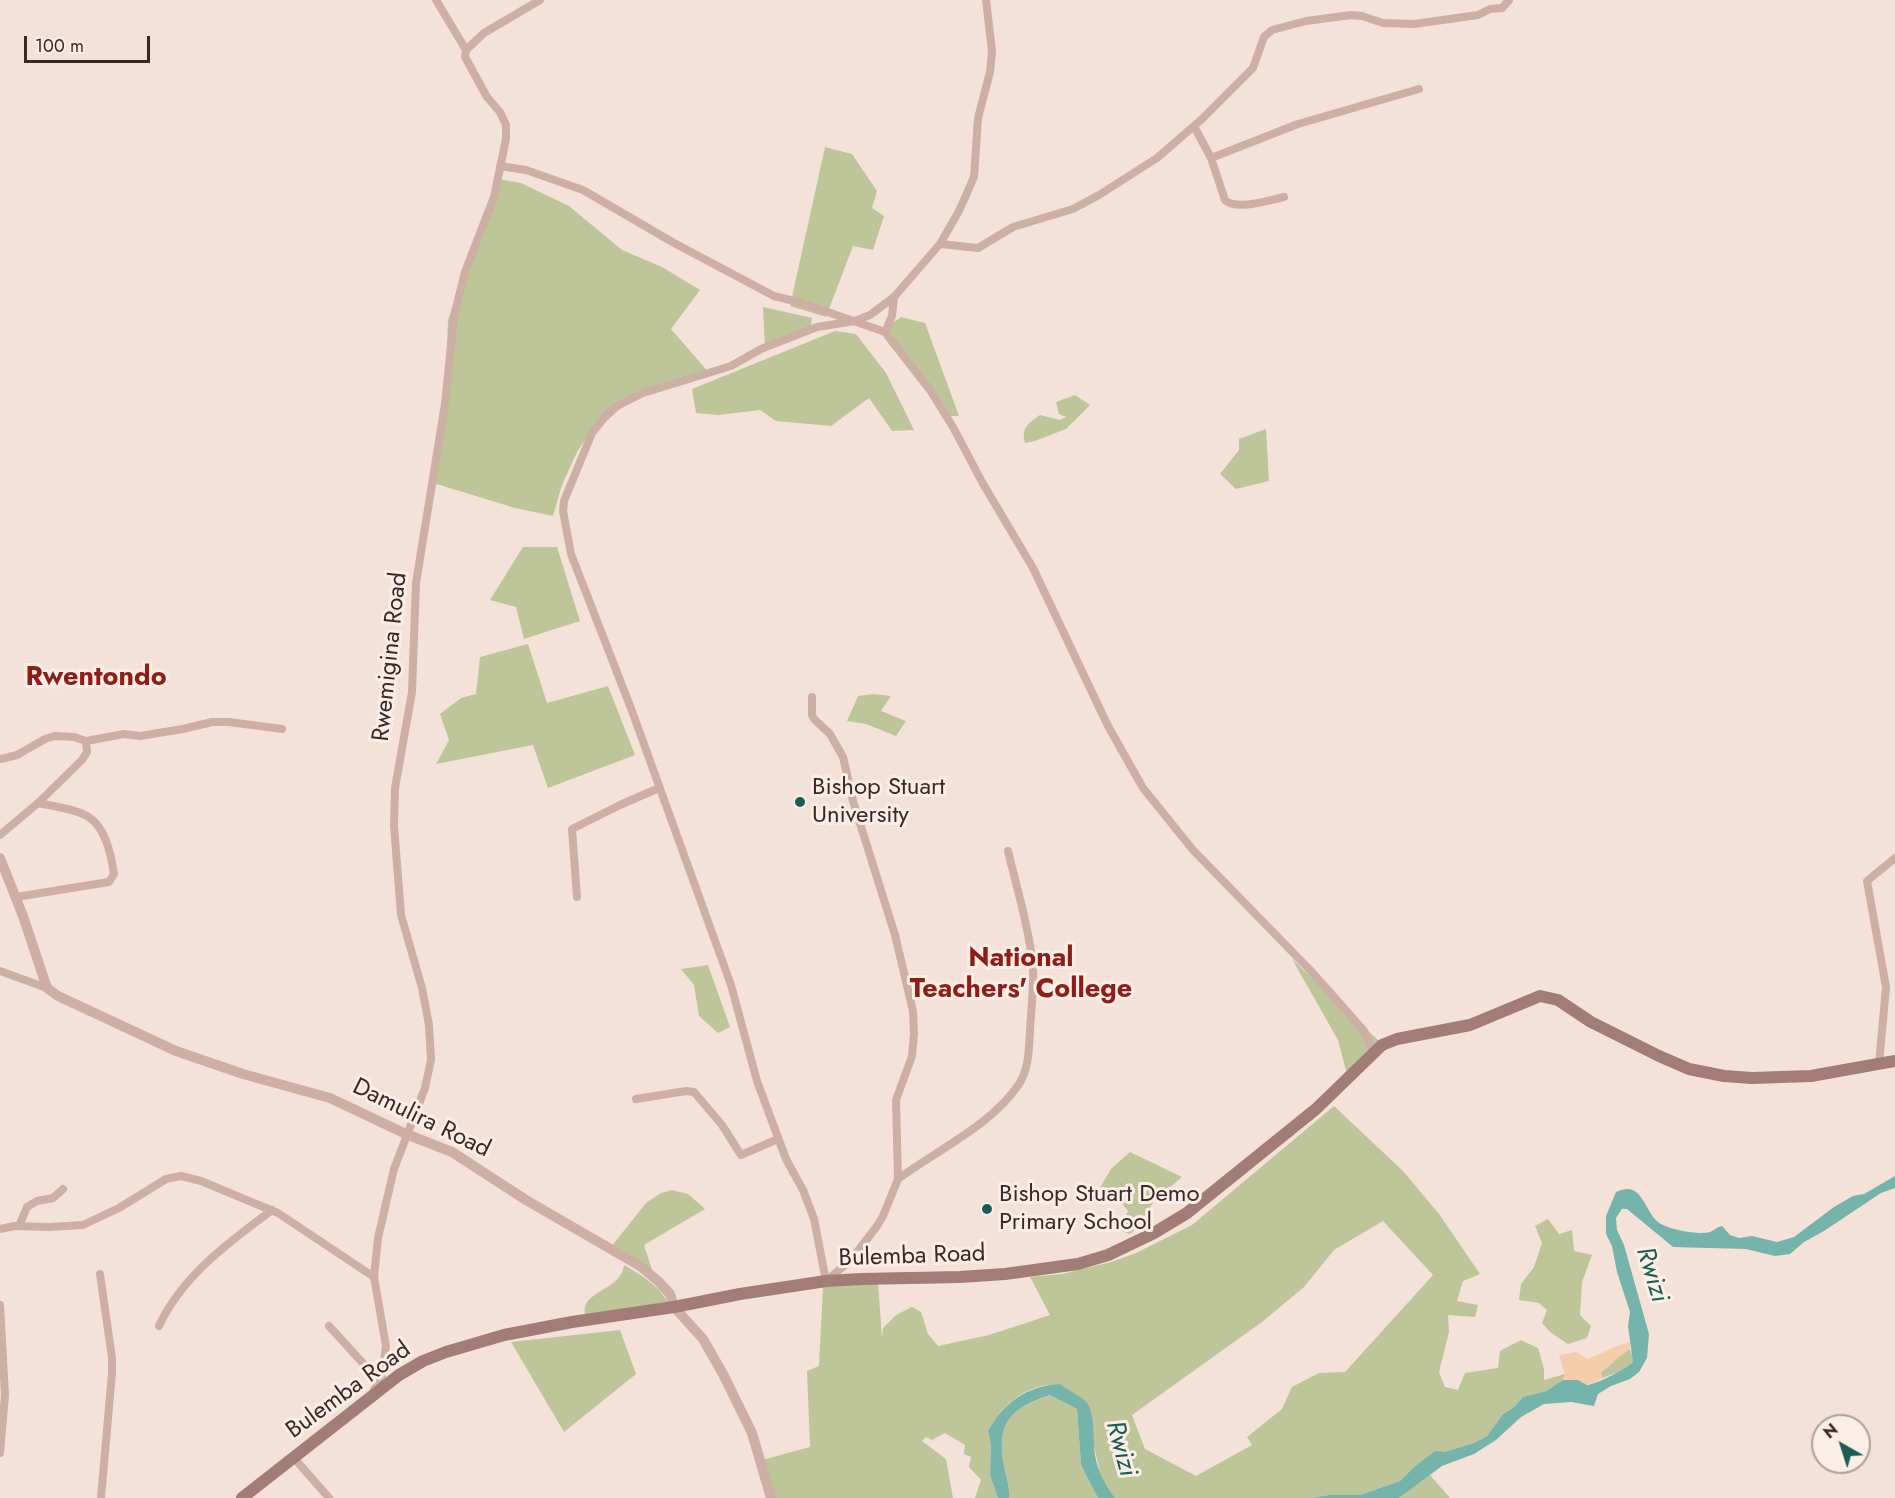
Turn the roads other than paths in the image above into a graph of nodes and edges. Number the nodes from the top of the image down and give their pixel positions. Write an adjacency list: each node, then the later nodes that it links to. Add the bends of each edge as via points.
1 (436, 0): 5 (street, Rwemigina Road)
2 (540, 0): 5 (street, via 484,33)
3 (986, 0): 11 (street, via 992,51 978,118 974,177)
4 (1509, 0): 7 (street, via 1502,8 1478,15 1414,24 1383,23 1351,15 1272,30 1264,37 1253,68)
5 (466, 50): 9 (street, Rwemigina Road, via 468,65 506,125)
6 (1419, 88): 8 (street, via 1298,124)
7 (1194, 126): 8 (street); 11 (street, via 1157,158 1073,209 1013,226 978,248)
8 (1211, 158): 10 (street, via 1228,204)
9 (500, 166): 13 (street, via 526,170 583,190 774,296); 33 (street, Rwemigina Road, via 494,197 465,272 454,316 445,404 416,583 412,692 395,788 401,915 422,988 431,1048 430,1072)
10 (1284, 198)
11 (940, 244): 12 (street)
12 (894, 297): 13 (street); 14 (street)
13 (855, 321): 14 (street); 19 (street, via 817,327 761,349 731,366 632,397 617,406 592,433 564,501 566,538)
14 (885, 332): 29 (street, via 930,390 1033,568 1108,726 1143,788 1193,850 1364,1031)
15 (812, 697): 35 (street, via 814,719 830,734 843,757 913,1011 912,1056 896,1100)
16 (282, 729): 17 (street, via 212,722 140,736 124,734)
17 (86, 741): 18 (street, via 74,736 55,736); 20 (street, via 87,752 82,760)
18 (0, 759)
19 (659, 788): 26 (street, via 572,830); 34 (street, via 730,985)
20 (38, 803): 21 (street); 25 (street, via 85,814 99,827 114,874 109,882)
21 (0, 835)
22 (1008, 851): 35 (street, via 1033,969 1025,1073 1014,1091 986,1118)
23 (0, 858): 25 (street)
24 (1895, 858): 31 (street, via 1867,881 1886,987)
25 (16, 897): 28 (street)
26 (577, 897)
27 (0, 971): 28 (street)
28 (47, 988): 33 (street, Damulira Road, via 68,1003 176,1051 330,1098)
29 (1374, 1053): 31 (main road, Bulemba Road, via 1397,1040 1481,1021 1540,996 1558,1000 1600,1027 1689,1069 1752,1078 1811,1076); 42 (main road, Bulemba Road, via 1316,1109 1187,1213 1108,1255 1078,1264 1005,1274)
30 (1895, 1061): 31 (main road, Bulemba Road)
31 (1879, 1064)
32 (636, 1099): 34 (street, via 694,1092 741,1155)
33 (406, 1134): 41 (street, Rwemigina Road, via 385,1205); 44 (street, Damulira Road, via 452,1152 621,1254 658,1281 670,1294)
34 (778, 1139): 42 (street, via 814,1219)
35 (898, 1179): 42 (street, via 877,1226 852,1260)
36 (63, 1189): 38 (street, via 53,1198 27,1208)
37 (272, 1210): 38 (street, via 201,1181 174,1176 83,1225); 41 (street); 45 (street, via 201,1268 175,1297)
38 (19, 1226): 39 (street)
39 (0, 1229)
40 (100, 1274): 51 (street, via 112,1358)
41 (374, 1277): 47 (street, Rwemigina Road, via 386,1346)
42 (826, 1281): 44 (main road, Bulemba Road)
43 (0, 1305): 49 (street, via 5,1395)
44 (674, 1307): 48 (main road, Bulemba Road, via 572,1322 474,1343 423,1361); 54 (street, Damulira Road, via 703,1338 738,1401 755,1441)
45 (159, 1326)
46 (329, 1326): 47 (street)
47 (380, 1382): 48 (street, Rwemigina Road)
48 (368, 1398): 50 (main road, Bulemba Road)
49 (0, 1453)
50 (294, 1458): 52 (main road, Bulemba Road); 53 (street)
51 (102, 1498)
52 (242, 1498)
53 (329, 1498)
54 (771, 1498)

